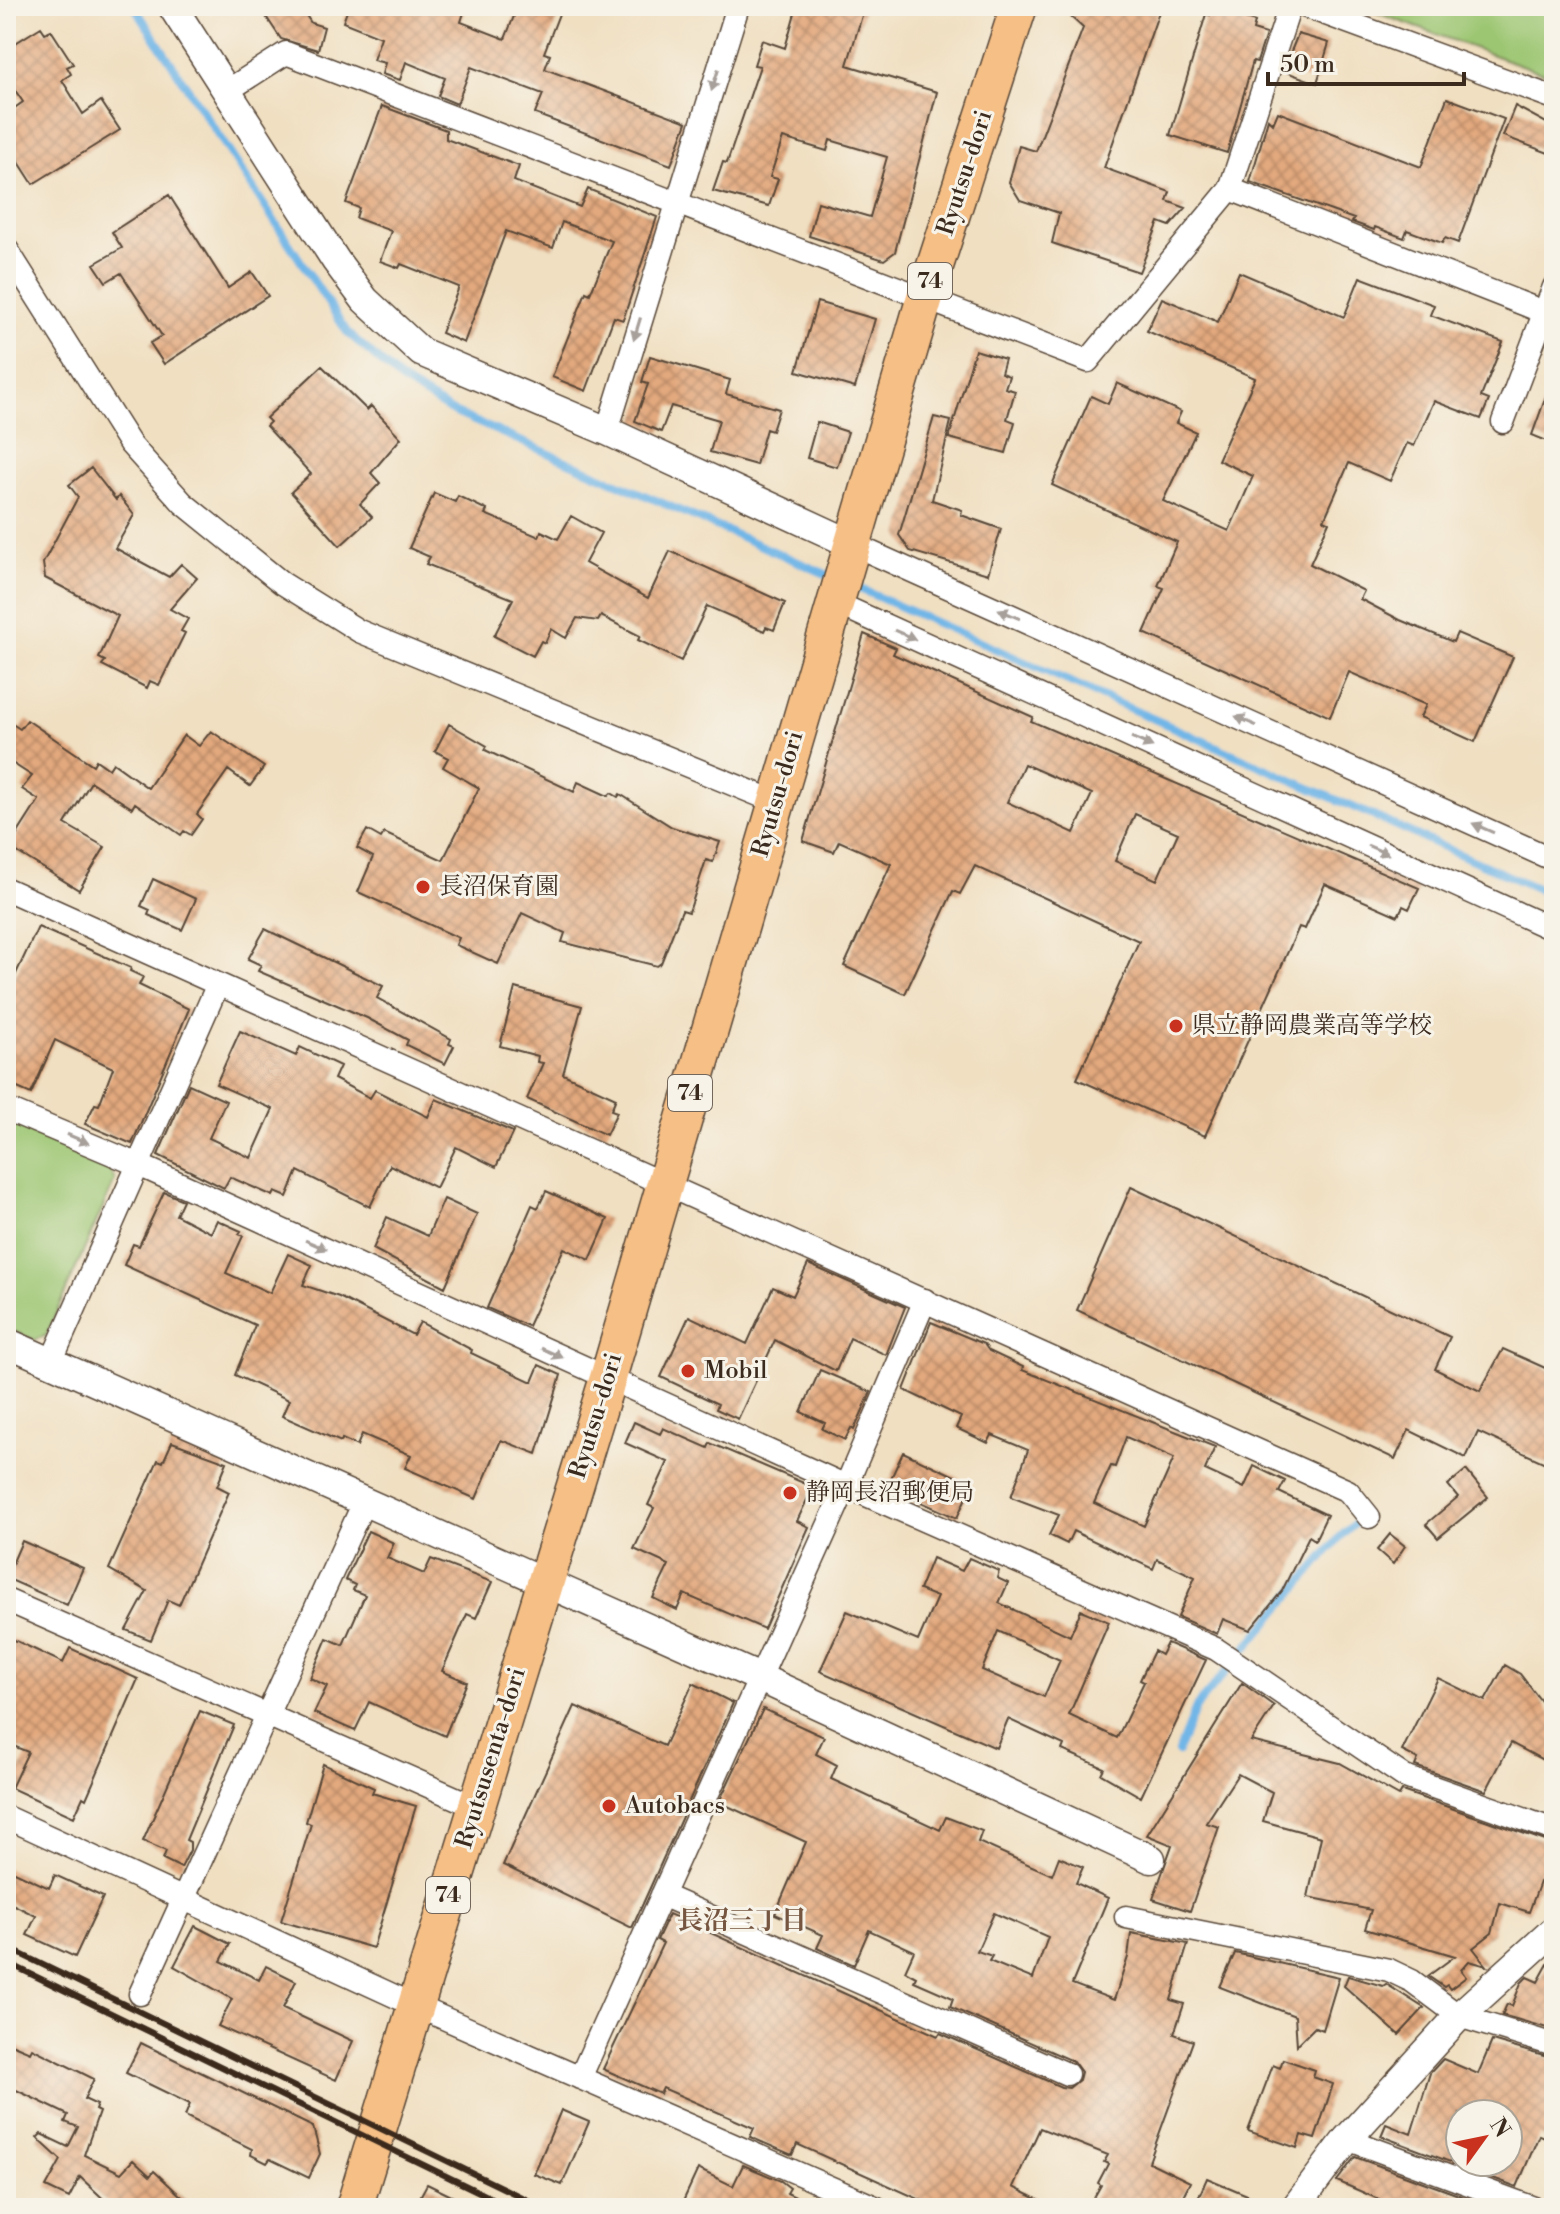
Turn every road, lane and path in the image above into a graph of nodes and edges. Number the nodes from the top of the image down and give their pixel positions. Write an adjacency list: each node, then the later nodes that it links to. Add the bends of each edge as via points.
1 (172, 6): 6 (street)
2 (1019, 6): 12 (main road, Ryutsu-dori / 74)
3 (1290, 6): 8 (street)
4 (1304, 6): 7 (street)
5 (735, 7): 9 (street, one-way to 9)
6 (227, 91): 9 (street, via 286,53); 15 (street, via 365,300 421,352)
7 (1554, 98)
8 (1230, 189): 12 (street, via 1088,361); 13 (street)
9 (675, 203): 12 (street); 15 (street, one-way to 15)
10 (6, 248): 18 (street, via 130,444 183,503 282,583 359,631)
11 (1554, 287): 13 (street)
12 (925, 297): 16 (main road, Ryutsu-dori / 74)
13 (1549, 314): 14 (street)
14 (1503, 422)
15 (607, 431): 16 (street)
16 (850, 551): 17 (main road, Ryutsu-dori / 74); 19 (street, one-way to 16)
17 (834, 602): 18 (main road, Ryutsu-dori / 74); 21 (street, one-way to 21)
18 (776, 802): 25 (main road, Ryutsu-dori / 74)
19 (1554, 860)
20 (6, 889): 22 (street)
21 (1554, 930)
22 (218, 984): 24 (street); 25 (street)
23 (6, 1109): 24 (street, one-way to 24)
24 (141, 1166): 28 (street); 29 (street, one-way to 29)
25 (664, 1182): 26 (street); 29 (main road, Ryutsu-dori / 74)
26 (925, 1300): 30 (street); 32 (street, via 1348,1491)
27 (6, 1342): 28 (street)
28 (51, 1362): 31 (street)
29 (608, 1378): 30 (street); 33 (main road, Ryutsu-dori / 74)
30 (846, 1486): 35 (street); 39 (street, via 1216,1649 1405,1777)
31 (365, 1500): 33 (street); 36 (street)
32 (1369, 1517)
33 (545, 1584): 35 (street); 37 (main road, Ryutsusenta-dori / 74)
34 (6, 1600): 36 (street)
35 (760, 1678): 40 (street); 41 (street)
36 (268, 1716): 37 (street); 42 (street)
37 (476, 1807): 46 (main road, Ryutsusenta-dori / 74)
38 (6, 1817): 42 (street)
39 (1554, 1830)
40 (1151, 1859)
41 (662, 1895): 49 (street); 50 (street)
42 (181, 1898): 45 (street); 46 (street)
43 (1126, 1917): 47 (street, via 1389,1970)
44 (1554, 1930): 47 (street)
45 (140, 1994)
46 (414, 2005): 50 (street); 52 (main road, Ryutsusenta-dori / 74)
47 (1459, 2016): 48 (street); 51 (street)
48 (1554, 2045)
49 (1067, 2074)
50 (580, 2078): 53 (street)
51 (1347, 2139): 54 (street); 55 (street)
52 (354, 2208)
53 (877, 2208)
54 (1295, 2208)
55 (1534, 2208)

